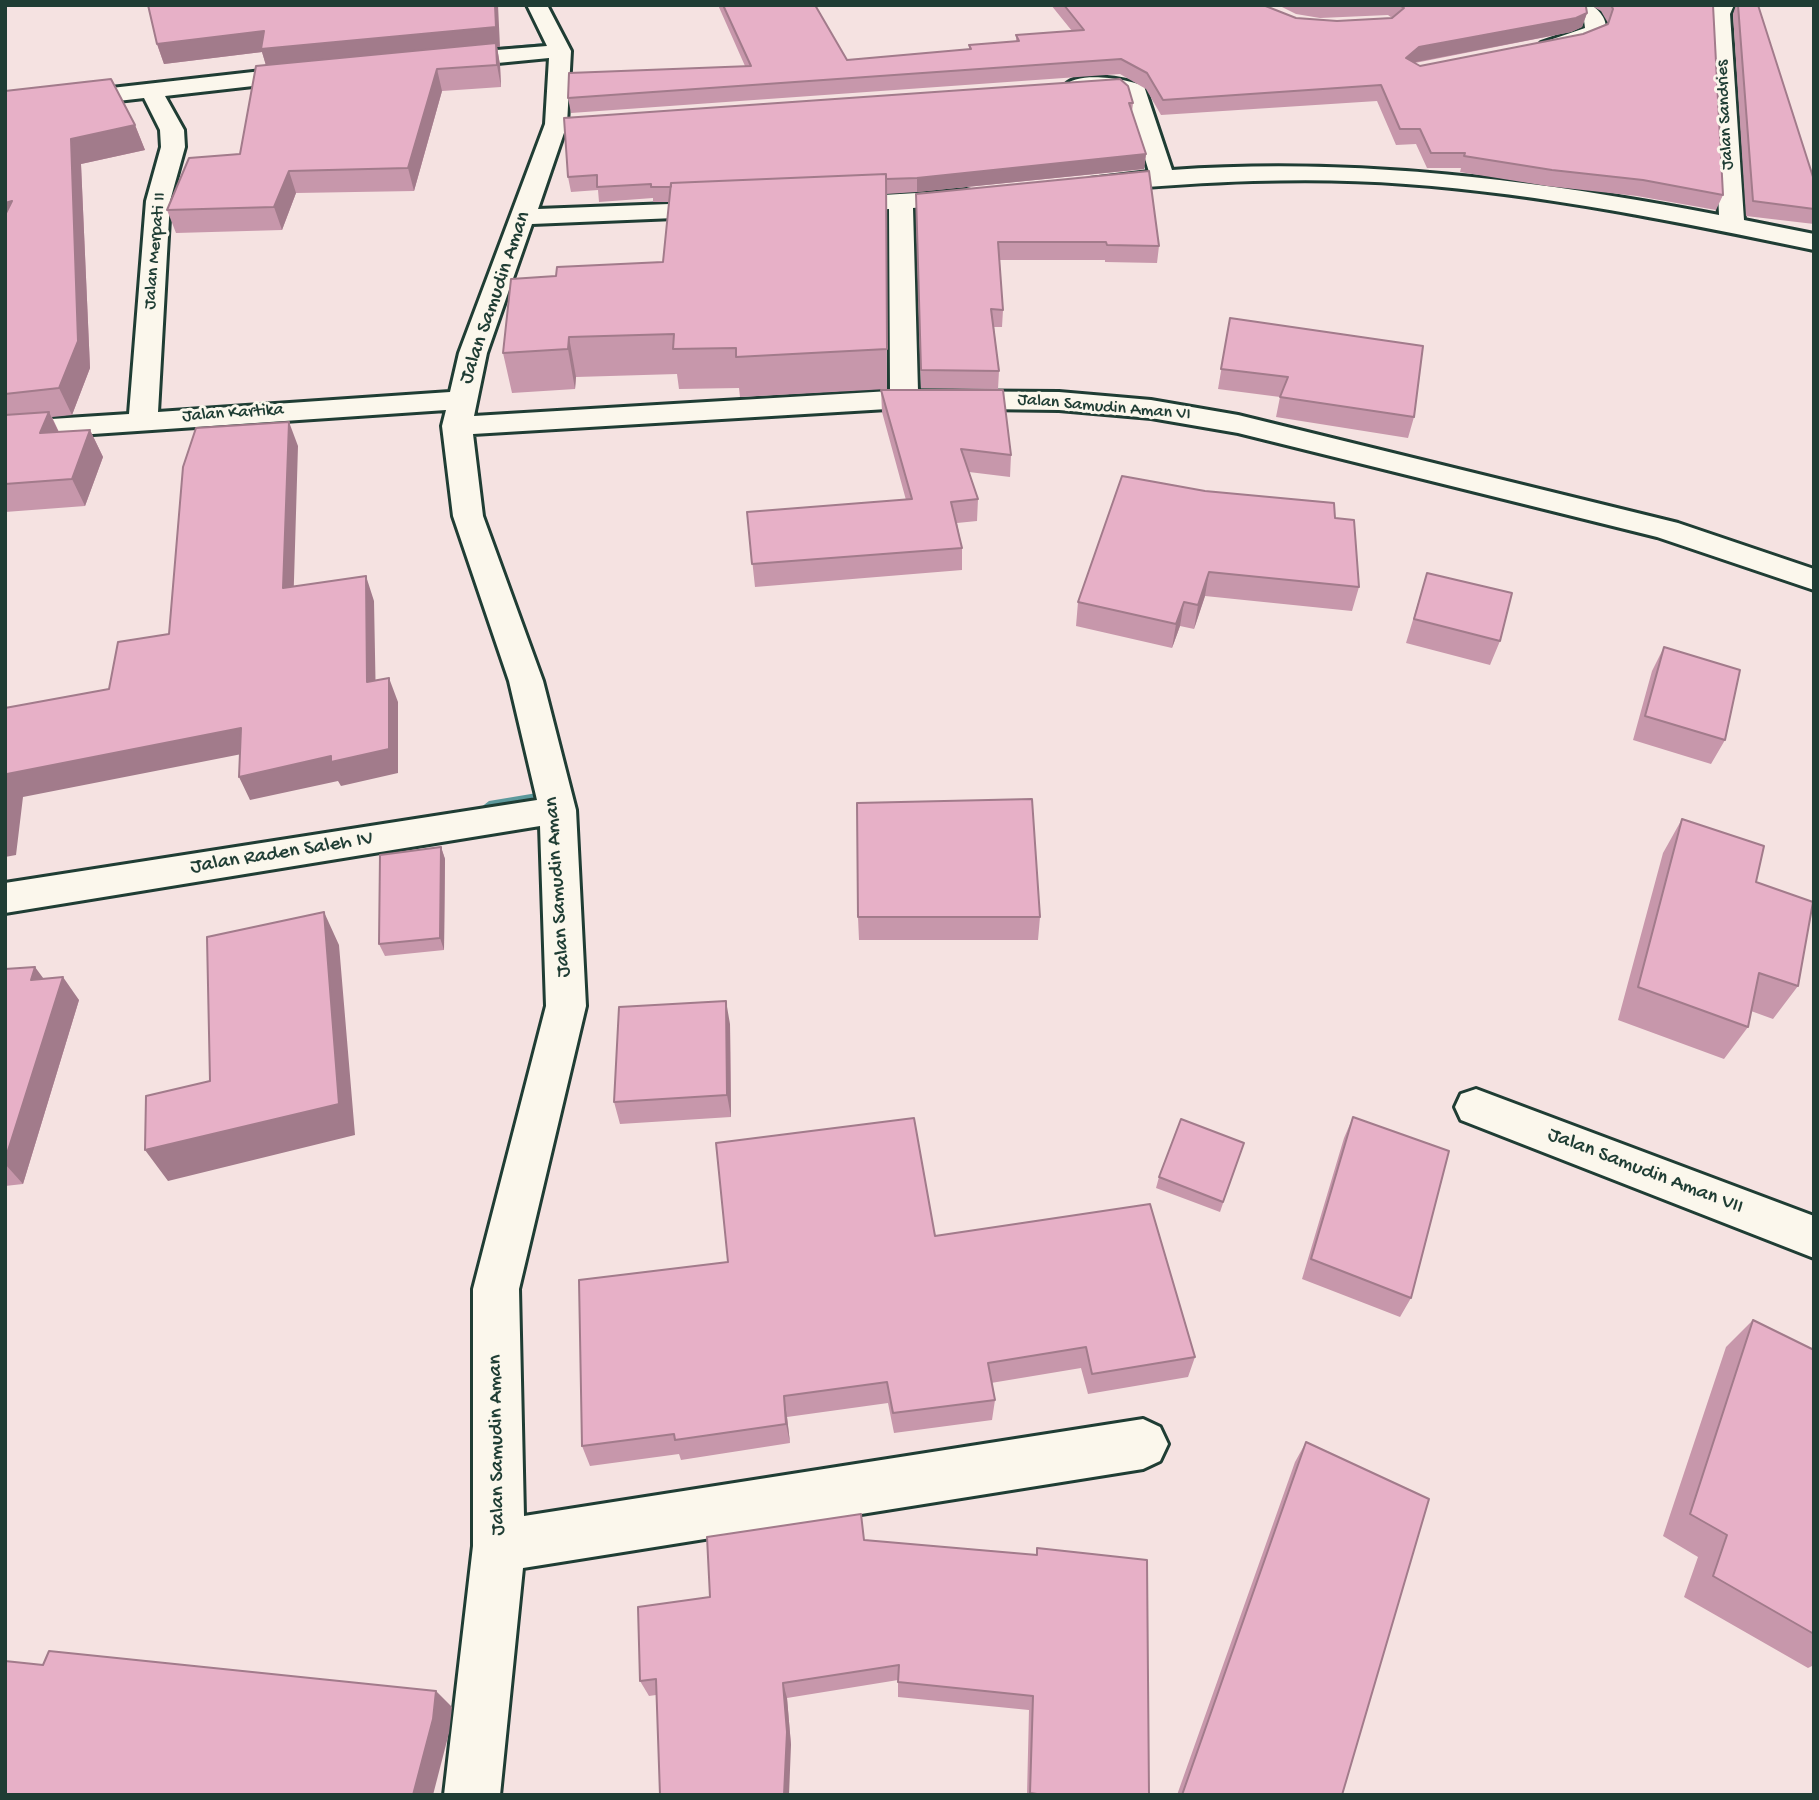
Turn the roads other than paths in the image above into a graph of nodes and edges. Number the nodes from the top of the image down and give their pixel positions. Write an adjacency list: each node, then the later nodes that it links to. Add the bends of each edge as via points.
1 (537, 5): 4 (street, Jalan Samudin Aman)
2 (1578, 5): 5 (street, via 1593,15 1595,32)
3 (1724, 5): 18 (street, Jalan Sandries, via 1720,15)
4 (560, 51): 6 (street); 17 (street, Jalan Samudin Aman, via 570,123)
5 (1534, 51)
6 (426, 62)
7 (332, 71): 9 (street)
8 (1051, 89): 11 (street, via 1120,84 1136,91)
9 (150, 90): 10 (street); 22 (street, Jalan Merpati II, via 163,108 173,146 158,201)
10 (5, 107)
11 (1162, 177): 12 (street); 18 (street, via 1259,174 1447,179)
12 (1080, 186)
13 (985, 195): 14 (street)
14 (901, 202): 15 (street); 20 (street)
15 (817, 205)
16 (747, 208): 17 (street)
17 (524, 217): 21 (street, Jalan Samudin Aman, via 473,353)
18 (1732, 225): 19 (street)
19 (1814, 242)
20 (904, 399): 21 (street, Jalan Samudin Aman VI); 24 (street, Jalan Samudin Aman VI, via 1059,401 1151,409 1238,424 1667,530)
21 (459, 413): 22 (street, Jalan Kartika); 25 (street, Jalan Samudin Aman, via 468,516 526,681)
22 (143, 420): 23 (street, Jalan Kartika)
23 (5, 431)
24 (1814, 580)
25 (558, 810): 26 (street, Jalan Raden Saleh IV); 30 (street, Jalan Samudin Aman, via 566,1006 496,1289)
26 (5, 898)
27 (1476, 1107): 28 (street, Jalan Samudin Aman VII)
28 (1814, 1237)
29 (1143, 1444): 30 (street)
30 (499, 1546): 31 (street, Jalan Samudin Aman)
31 (472, 1795)

